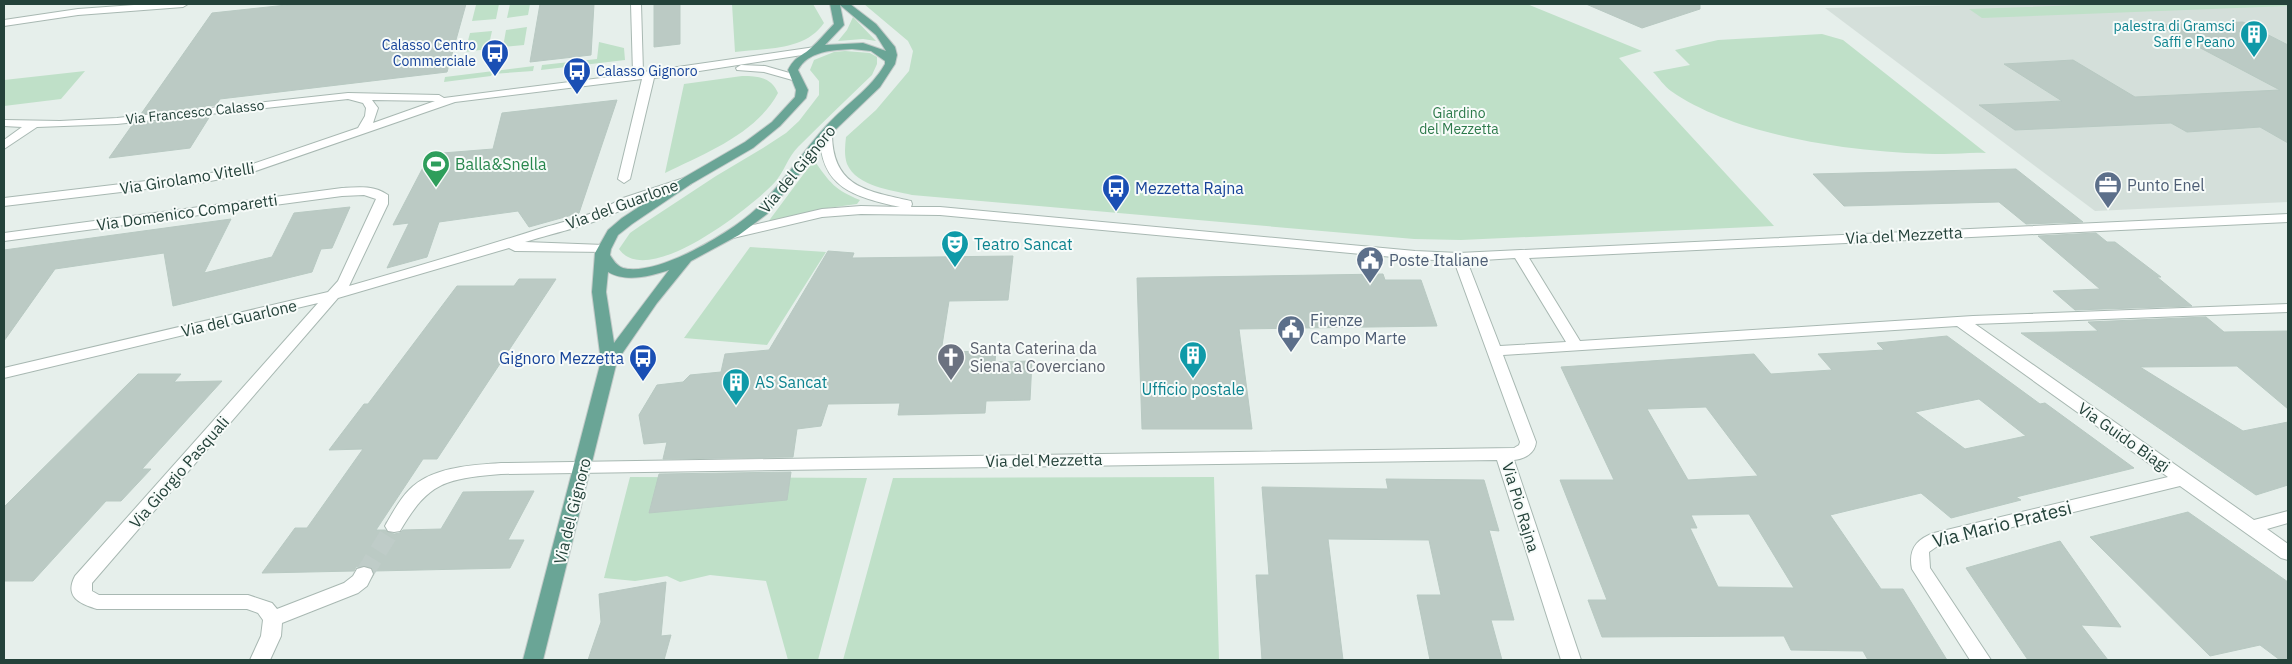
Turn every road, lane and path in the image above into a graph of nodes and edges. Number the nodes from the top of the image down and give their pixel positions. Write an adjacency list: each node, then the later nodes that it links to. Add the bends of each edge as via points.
1 (183, 4): 5 (street)
2 (636, 4): 9 (street)
3 (835, 4): 6 (main road, via 839,26)
4 (844, 4): 7 (main road, via 878,30 890,48)
5 (4, 23)
6 (815, 50): 7 (main road, via 867,47 881,51); 8 (street); 10 (main road, via 797,61 792,70)
7 (891, 61): 16 (main road, Via del Gignoro, via 884,75)
8 (680, 71): 9 (street); 10 (street, via 755,68)
9 (643, 75): 12 (street, Via Francesco Calasso); 18 (street)
10 (796, 78): 19 (main road, via 802,90 800,98 776,124 743,148)
11 (355, 96): 12 (street, Via Francesco Calasso); 14 (street, Via Francesco Calasso, via 118,121); 15 (street, via 372,108)
12 (453, 99): 15 (street, Via Francesco Calasso)
13 (4, 123): 14 (street, Via Francesco Calasso)
14 (34, 124): 17 (street)
15 (364, 128): 21 (street, Via Girolamo Vitelli, via 277,161 231,174)
16 (826, 135): 22 (street, Via del Mezzetta, via 826,160 848,185 870,196); 24 (main road, Via del Gignoro, via 762,211)
17 (6, 143)
18 (624, 179)
19 (687, 180): 26 (main road, via 619,228); 27 (street, Via del Guarlone, via 597,215)
20 (370, 192): 25 (street, Via Domenico Comparetti, via 342,192); 31 (street, Via Giorgio Pasquali, via 381,196 382,204 347,278)
21 (4, 202)
22 (940, 211): 24 (street, Via del Mezzetta, via 822,213); 30 (street, Via del Mezzetta, via 1415,256)
23 (2288, 218): 28 (street, Via del Mezzetta)
24 (733, 234): 29 (main road, Via del Gignoro)
25 (4, 237)
26 (603, 251): 27 (street, Via del Guarlone, via 529,246); 29 (main road, Via del Gignoro, via 610,266 621,272 656,270); 36 (main road, Via del Gignoro, via 599,292)
27 (472, 255): 31 (street, Via del Guarlone)
28 (1520, 255): 30 (street, Via del Mezzetta); 34 (street)
29 (686, 257): 36 (main road, Via del Gignoro)
30 (1459, 257): 35 (street, Via Pio Rajna)
31 (334, 296): 37 (street, Via del Guarlone); 46 (street, Via Giorgio Pasquali, via 82,582 82,595 97,602 248,602 265,608)
32 (2288, 308): 33 (street)
33 (1960, 321): 34 (street); 40 (street, Via Guido Biagi)
34 (1576, 346): 35 (street)
35 (1495, 351): 38 (street, Via Pio Rajna, via 1528,442 1522,452)
36 (609, 361): 39 (main road, Via del Gignoro)
37 (4, 373)
38 (1504, 455): 39 (street, Via del Mezzetta); 49 (street, Via Pio Rajna)
39 (583, 467): 42 (street, via 468,471 446,476 423,487 413,496); 48 (main road, Via del Gignoro)
40 (2184, 479): 43 (street, Via Guido Biagi); 50 (street, Via Mario Pratesi, via 1923,545 1919,552 1922,569)
41 (2288, 517): 43 (street)
42 (394, 526)
43 (2252, 527): 44 (street, Via Guido Biagi)
44 (2288, 553)
45 (364, 574): 46 (street, via 351,588)
46 (273, 619): 47 (street, via 271,636)
47 (260, 660)
48 (533, 660)
49 (1571, 660)
50 (1982, 660)

